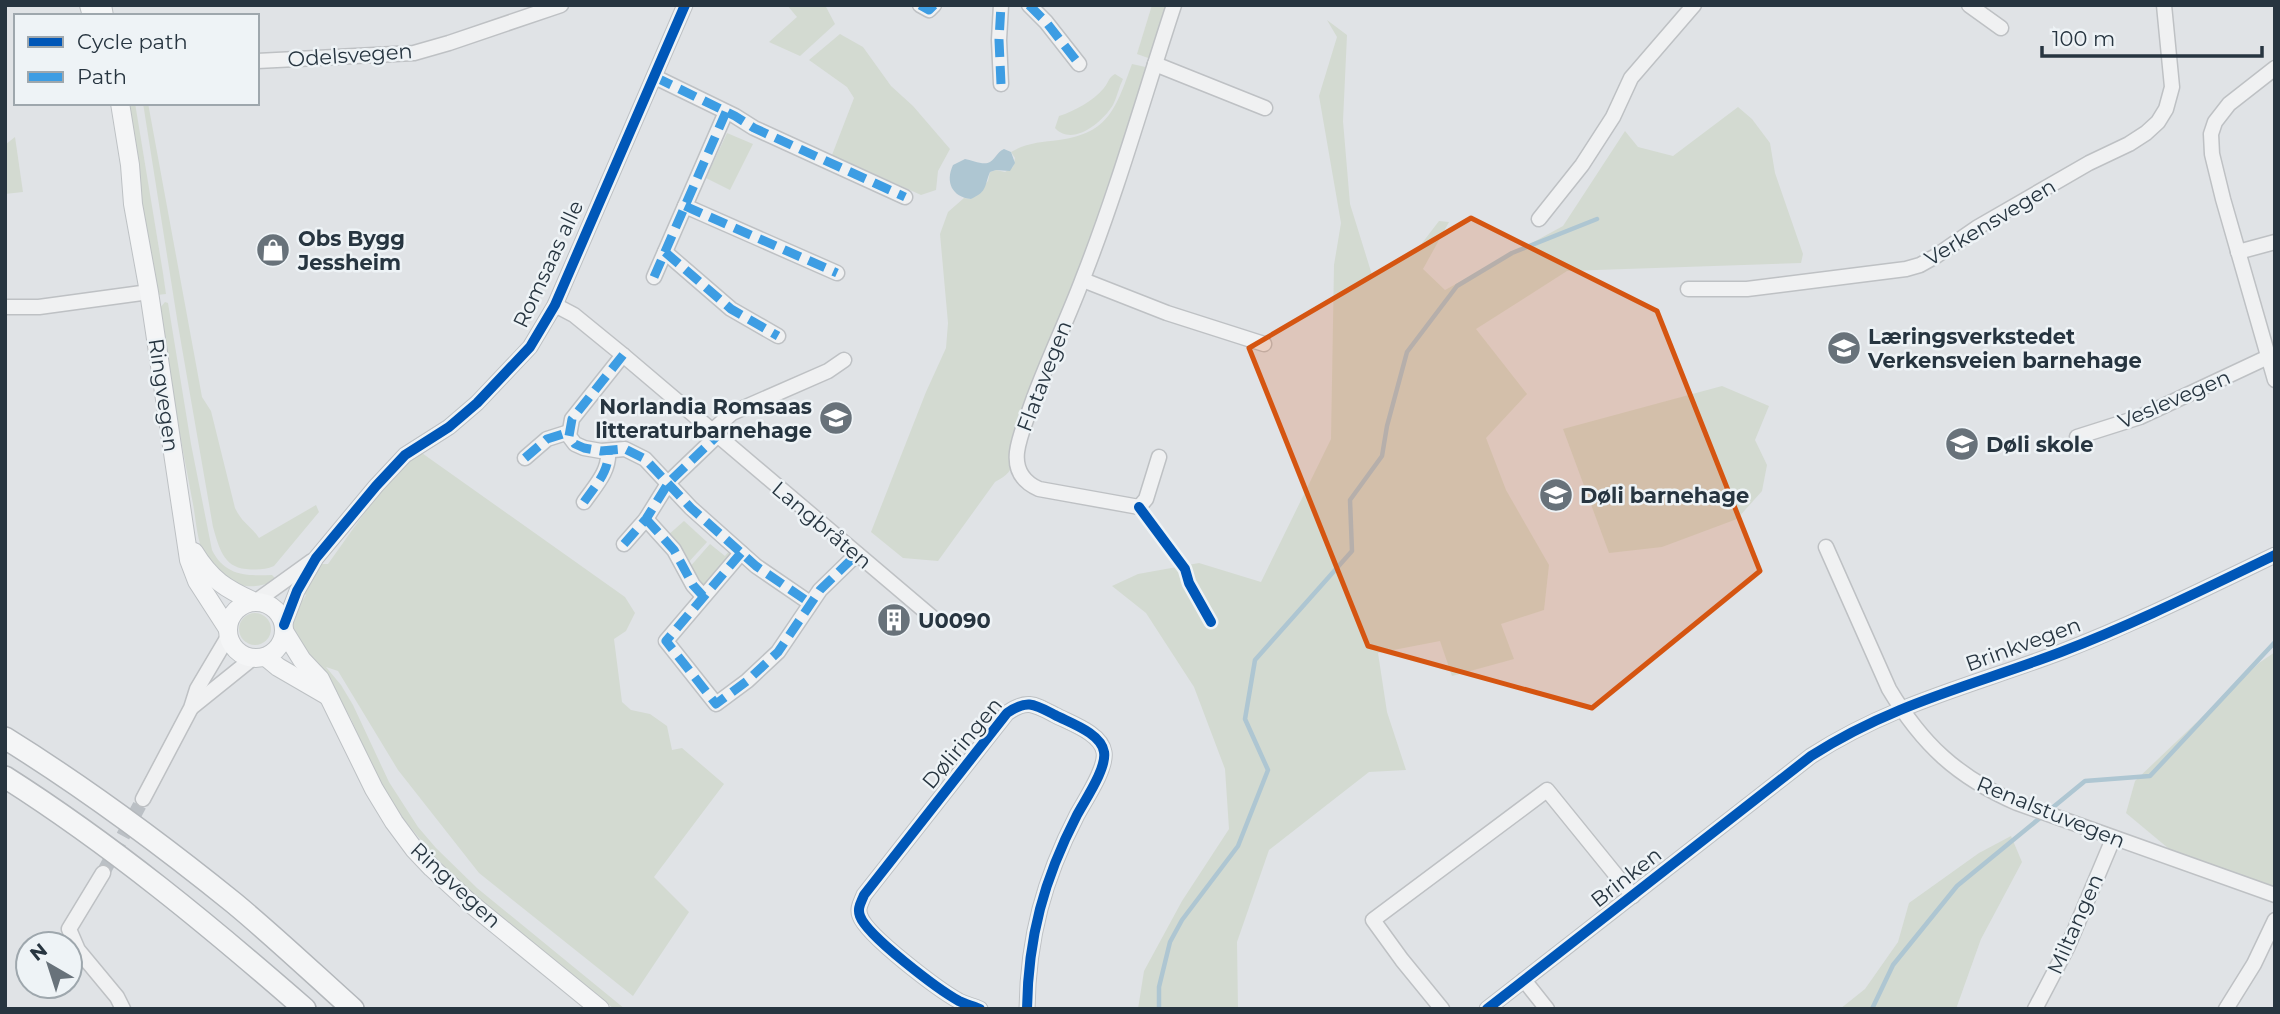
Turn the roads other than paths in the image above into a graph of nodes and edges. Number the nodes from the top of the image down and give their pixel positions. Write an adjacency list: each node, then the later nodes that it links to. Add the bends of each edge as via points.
1 (561, 5): 12 (street, Odelsvegen, via 414,53)
2 (685, 5): 16 (street, Romsaas alle)
3 (920, 5): 4 (street, via 929,9)
4 (934, 5)
5 (1002, 5): 17 (street)
6 (1029, 5): 13 (street)
7 (1174, 5): 14 (street, Flatavegen)
8 (1694, 5): 25 (street, via 1631,78 1582,165)
9 (1969, 5): 11 (street)
10 (2164, 5): 32 (street, Verkensvegen, via 2172,73 2169,100 2158,122 2137,139 1978,227 1920,265 1747,289)
11 (2001, 28)
12 (259, 61)
13 (1079, 64)
14 (1155, 64): 20 (street); 31 (street, Flatavegen)
15 (2275, 68): 28 (street, via 2229,104 2211,134)
16 (655, 77): 21 (street); 34 (street, Romsaas alle)
17 (1001, 84)
18 (108, 105): 23 (main road, Ringvegen, via 119,168)
19 (120, 105): 23 (main road, Ringvegen)
20 (1265, 108)
21 (726, 112): 22 (street); 24 (street)
22 (905, 197)
23 (133, 204): 33 (main road, Ringvegen)
24 (685, 206): 27 (street); 29 (street)
25 (1539, 219)
26 (2275, 242): 28 (street)
27 (664, 252): 30 (street); 36 (street, via 731,309)
28 (2238, 252): 39 (street)
29 (837, 273)
30 (654, 277)
31 (1083, 280): 37 (street); 46 (street, Flatavegen, via 1019,439 1016,455 1021,476 1039,489 1139,507 1146,499)
32 (1688, 289)
33 (149, 292): 35 (street, via 39,307); 51 (main road, Ringvegen)
34 (555, 305): 38 (street, Langbråten); 57 (street, Romsaas alle, via 517,362 460,419 394,465)
35 (5, 307)
36 (778, 336)
37 (1264, 344)
38 (623, 355): 42 (street, via 572,419); 43 (street, Langbråten)
39 (2268, 357): 41 (street); 44 (street, Veslevegen, via 2140,417)
40 (844, 360): 43 (street, via 732,413)
41 (2275, 380)
42 (569, 432): 45 (street, via 575,443); 47 (street, via 547,439)
43 (715, 433): 48 (street); 55 (street, Langbråten)
44 (2077, 438)
45 (608, 451): 48 (street, via 636,453); 49 (street, via 606,470)
46 (1159, 457)
47 (525, 458)
48 (668, 482): 50 (street); 54 (street)
49 (584, 502)
50 (646, 519): 52 (street); 58 (street, via 674,550)
51 (185, 539): 59 (main road, Ringvegen, via 211,576); 63 (main road, Ringvegen, via 197,581)
52 (624, 544)
53 (1826, 547): 67 (street, Renalstuvegen)
54 (741, 553): 58 (street); 60 (street)
55 (856, 554): 60 (street); 61 (street, Langbråten)
56 (2275, 555): 67 (street, Brinkvegen, via 2130,625)
57 (316, 558): 59 (street, Romsaas alle); 62 (street, Romsaas alle)
58 (704, 596): 60 (street, via 666,641 716,704 778,652)
59 (255, 602): 62 (main road, via 274,608); 63 (main road, via 237,610)
60 (810, 603)
61 (933, 618)
62 (284, 628): 64 (main road, via 277,650); 65 (main road, Ringvegen)
63 (229, 632): 64 (main road, via 237,650); 66 (street)
64 (259, 657): 65 (main road); 66 (street)
65 (328, 696): 81 (main road, Ringvegen, via 374,789 414,849 470,903)
66 (191, 708): 71 (street)
67 (1901, 709): 69 (street, Brinkvegen, via 1843,736); 72 (street, Renalstuvegen, via 1947,762 1988,790)
68 (5, 738): 80 (highway, via 234,904)
69 (1789, 775): 75 (street, Brinken)
70 (5, 776): 79 (highway, via 139,871)
71 (143, 799)
72 (2113, 839): 74 (street, Renalstuvegen); 87 (street, Miltangen, via 2068,946)
73 (103, 873): 78 (street, via 69,929 78,950)
74 (2275, 895)
75 (1633, 896): 77 (street, Brinken); 84 (street, Brinken, via 1548,790 1373,920)
76 (2275, 920): 88 (street)
77 (1524, 980): 85 (street, Brinken); 86 (street)
78 (123, 1009)
79 (305, 1009)
80 (353, 1009)
81 (600, 1009)
82 (980, 1009): 83 (street, Døliringen, via 951,996 898,956 866,927 859,907 1007,713 1026,704 1091,734 1102,745 1104,760 1047,883 1033,934)
83 (1027, 1009)
84 (1442, 1009)
85 (1487, 1009)
86 (1547, 1009)
87 (2035, 1009)
88 (2226, 1009)

